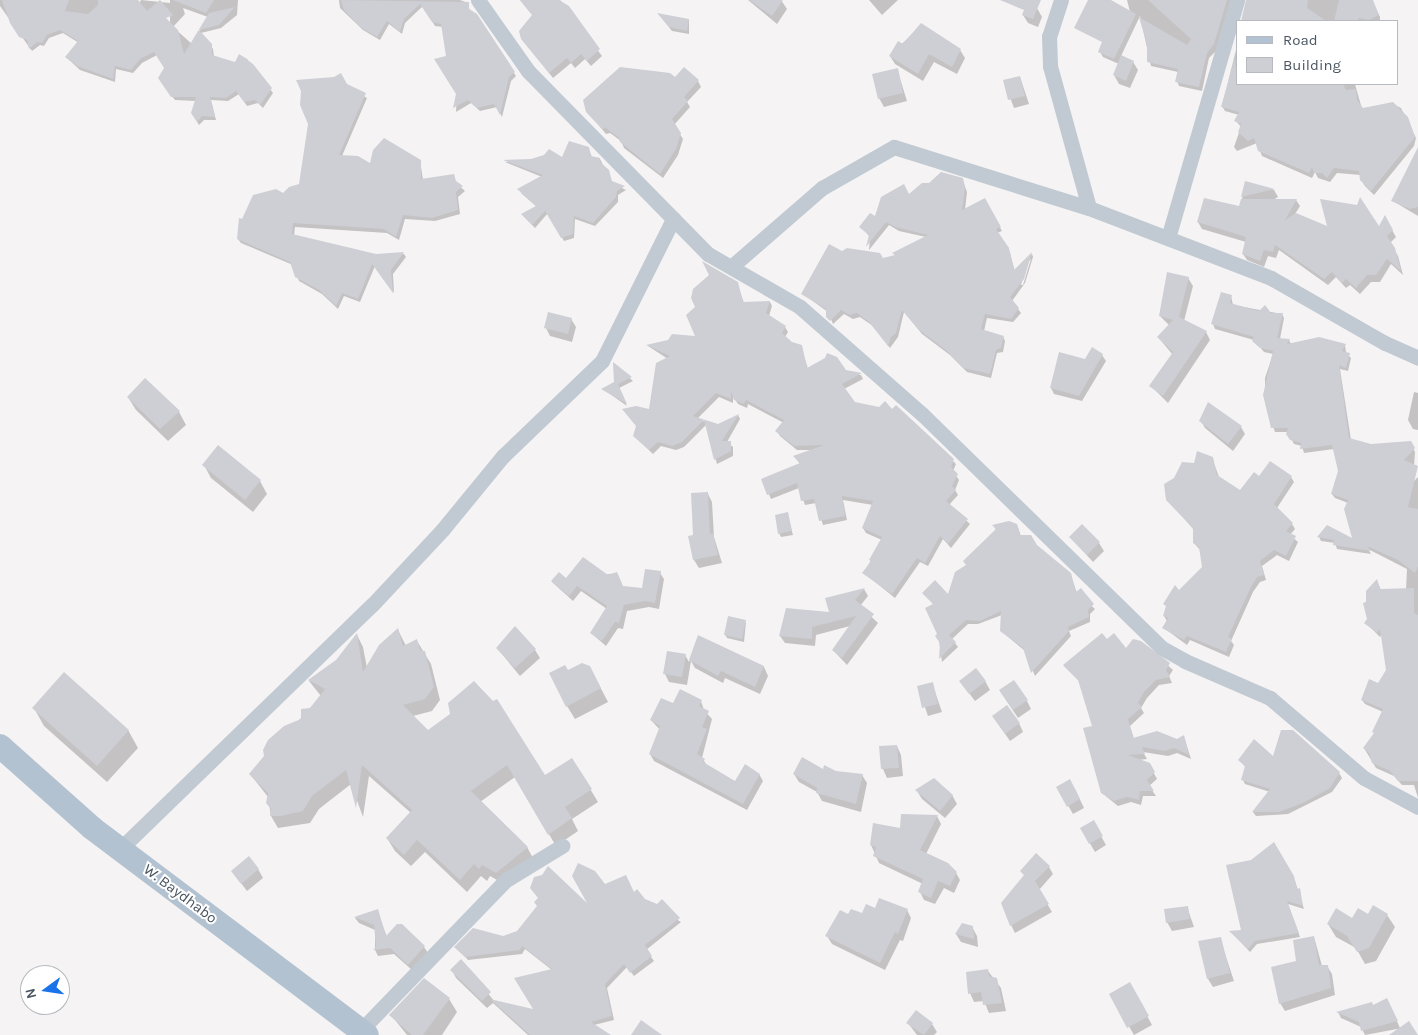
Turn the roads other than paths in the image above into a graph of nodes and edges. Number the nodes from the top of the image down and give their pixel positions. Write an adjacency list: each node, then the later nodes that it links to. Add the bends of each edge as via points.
1 (478, 0): 5 (street, via 528,71)
2 (1061, 0): 4 (street, via 1049,36 1050,66)
3 (1237, 0): 6 (street)
4 (1089, 208): 6 (street); 7 (street, via 894,147 822,188)
5 (673, 218): 7 (street, via 708,254); 12 (street, via 602,361 503,456 443,529 372,605)
6 (1168, 238): 8 (street, via 1271,278 1385,343)
7 (731, 267): 10 (street, via 800,307 922,414 1162,648 1270,698 1364,778)
8 (1418, 358)
9 (0, 746): 12 (main road, W. Baydhabo)
10 (1418, 807)
11 (562, 846): 13 (street, via 506,880)
12 (120, 849): 13 (main road, W. Baydhabo)
13 (364, 1032)

